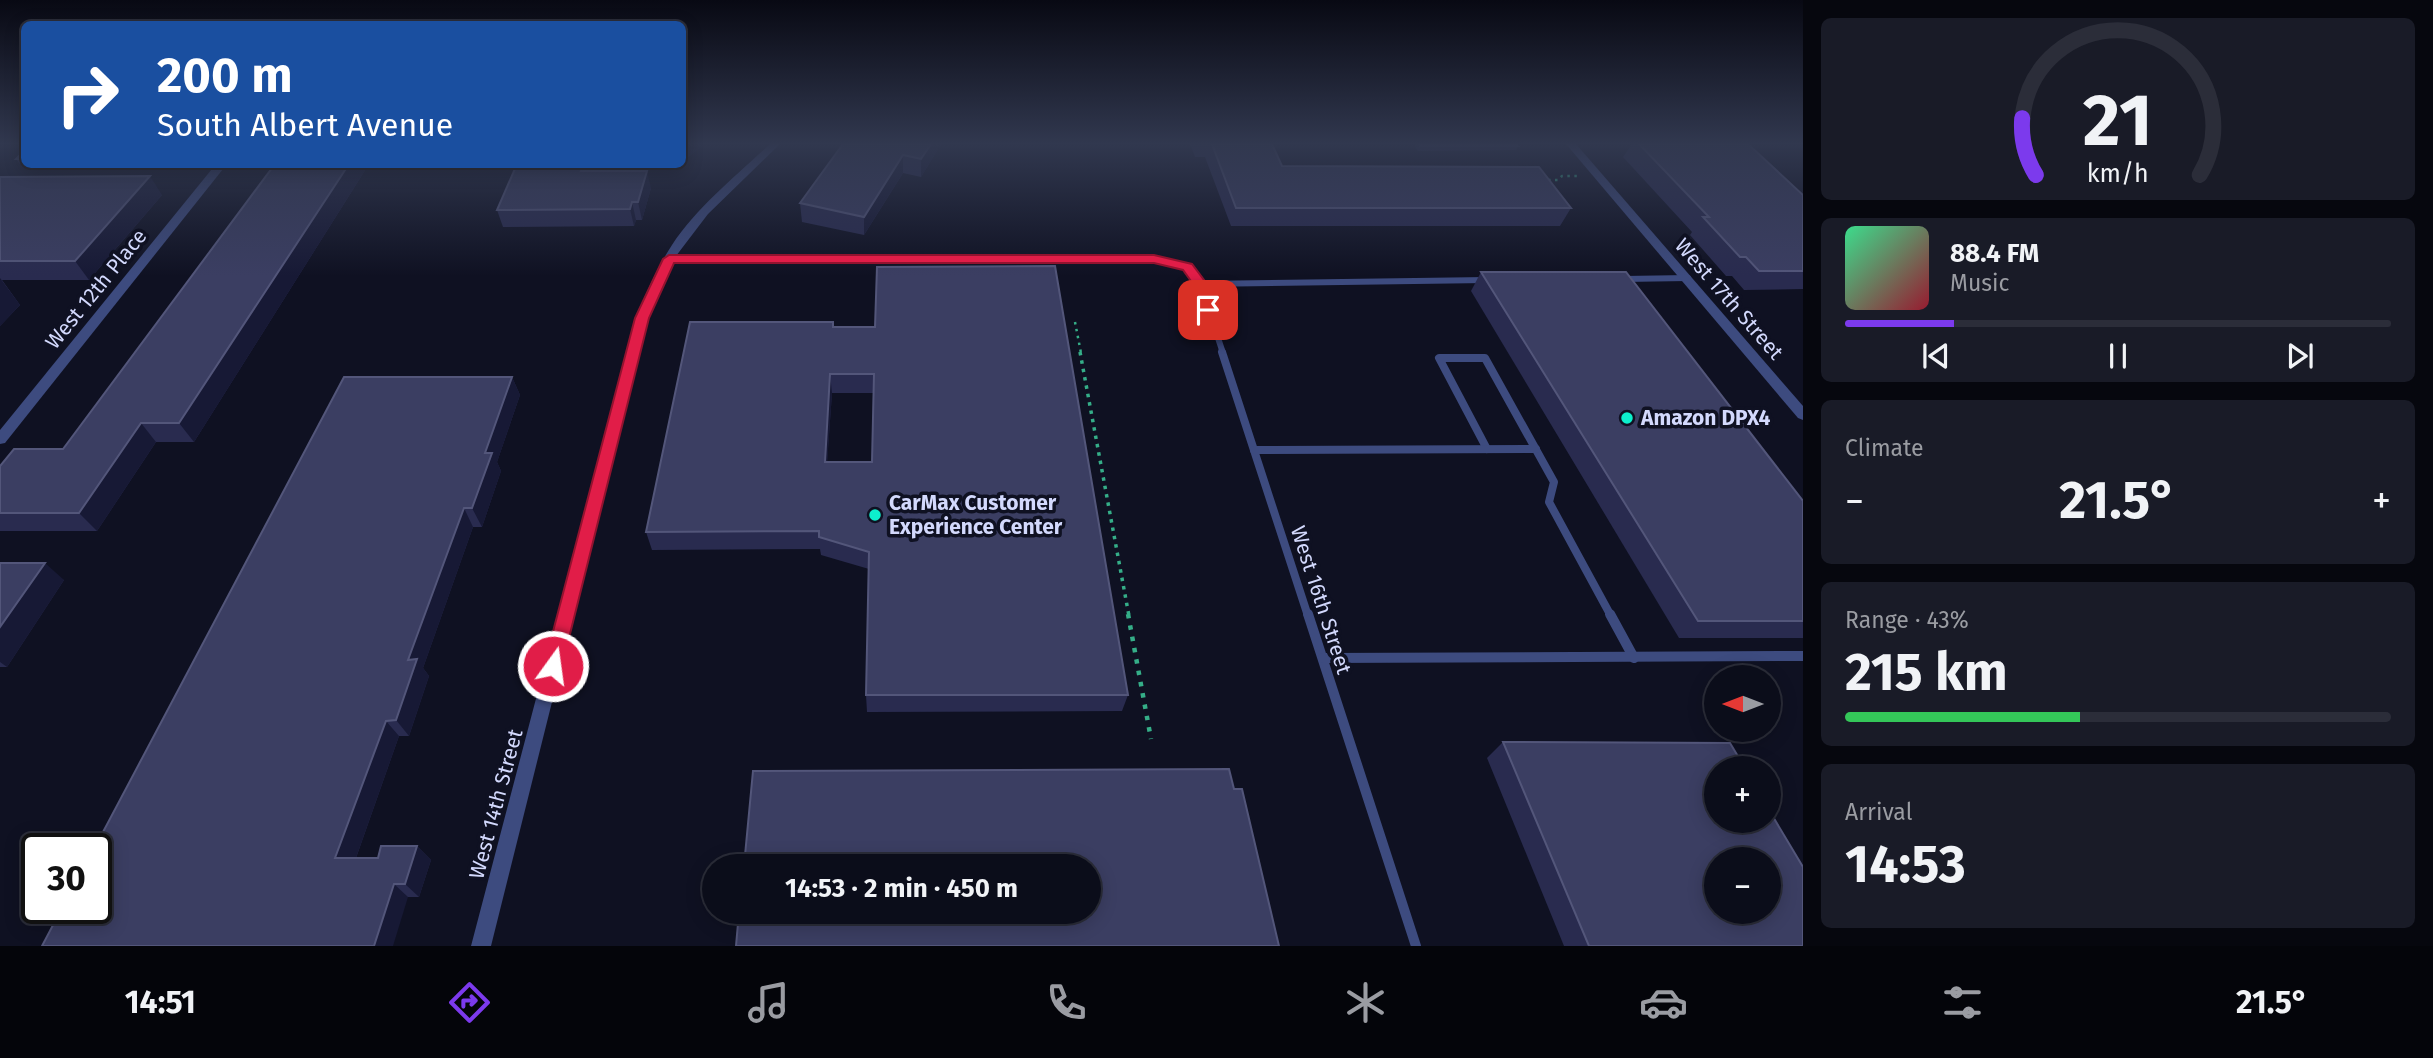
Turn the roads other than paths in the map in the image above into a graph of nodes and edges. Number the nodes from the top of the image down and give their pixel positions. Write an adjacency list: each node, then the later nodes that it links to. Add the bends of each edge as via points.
1 (203, 188): 11 (street, West 12th Place)
2 (729, 188): 4 (street, West 14th Street, via 701,215)
3 (1610, 188): 6 (street, West 17th Street)
4 (669, 259): 5 (street, via 1154,259); 18 (street, West 14th Street, via 642,318 623,387)
5 (1188, 267): 9 (lane, West 16th Street)
6 (1688, 278): 7 (lane); 10 (street, West 17th Street)
7 (1620, 279)
8 (1499, 280): 9 (lane)
9 (1200, 284): 14 (lane, West 16th Street)
10 (1803, 415)
11 (0, 439)
12 (1487, 449): 13 (lane); 13 (lane, via 1439,358 1485,358); 14 (lane)
13 (1536, 449): 16 (lane, via 1554,482 1549,502)
14 (1254, 450): 17 (lane, West 16th Street)
15 (1803, 656): 16 (lane)
16 (1634, 657): 17 (lane)
17 (1322, 658): 19 (lane, West 16th Street)
18 (481, 946)
19 (1416, 946)

